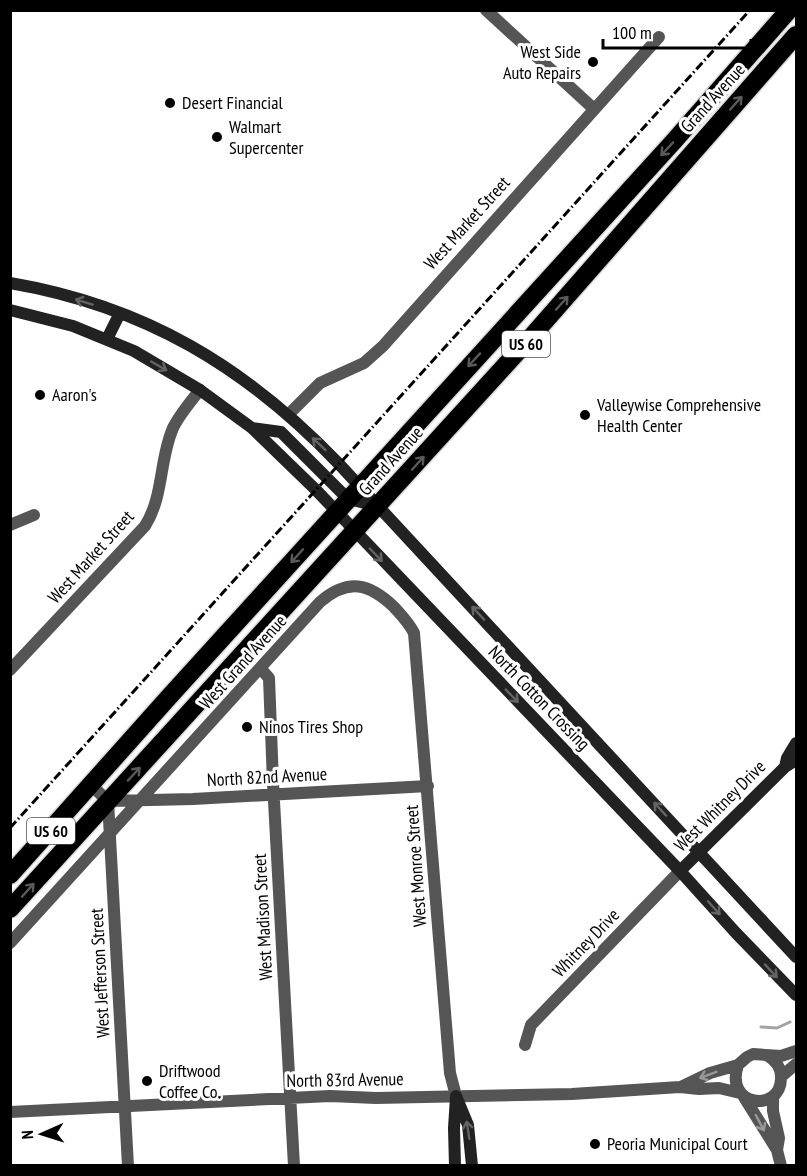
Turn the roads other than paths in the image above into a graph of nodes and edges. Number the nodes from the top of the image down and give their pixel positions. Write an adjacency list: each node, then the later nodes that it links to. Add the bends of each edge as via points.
1 (486, 10): 5 (street)
2 (789, 10): 13 (highway, Grand Avenue / US 60, one-way to 13)
3 (796, 35): 14 (highway, Grand Avenue / US 60, one-way to 3)
4 (659, 37): 5 (street, West Market Street)
5 (594, 109): 11 (street, West Market Street, via 383,346 364,363 320,383)
6 (10, 283): 8 (main road, North Cotton Crossing, one-way to 6)
7 (10, 310): 9 (main road, North Cotton Crossing)
8 (120, 313): 9 (main road); 11 (main road, North Cotton Crossing, via 206,353)
9 (108, 339): 10 (main road, North Cotton Crossing, one-way to 10)
10 (200, 390): 12 (main road, North Cotton Crossing); 20 (street, West Market Street, via 174,428 156,505 145,526)
11 (288, 415): 13 (main road, North Cotton Crossing, one-way to 11, via 333,458)
12 (252, 428): 13 (main road, North Cotton Crossing); 13 (main road, North Cotton Crossing, via 281,432)
13 (348, 499): 14 (main road, North Cotton Crossing); 17 (main road, North Cotton Crossing); 24 (highway, Grand Avenue / US 60, one-way to 24)
14 (378, 506): 17 (highway, Grand Avenue / US 60); 30 (main road, North Cotton Crossing, one-way to 14)
15 (34, 516): 16 (street)
16 (10, 525)
17 (354, 532): 27 (highway, Grand Avenue / US 60, one-way to 17); 31 (main road, North Cotton Crossing, one-way to 31)
18 (414, 633): 19 (street, West Grand Avenue, via 404,617 375,591 358,586 341,588 320,602); 25 (street, West Monroe Street)
19 (261, 669): 26 (street, West Madison Street, via 269,678); 28 (street, West Grand Avenue)
20 (10, 670)
21 (796, 743): 23 (main road, West Whitney Drive)
22 (796, 760): 23 (main road, West Whitney Drive)
23 (784, 767): 30 (main road, West Whitney Drive)
24 (92, 786): 27 (street); 32 (highway, Grand Avenue / US 60)
25 (428, 786): 26 (street, North 82nd Avenue); 45 (street, West Monroe Street, via 450,1073)
26 (274, 794): 28 (street, North 82nd Avenue); 47 (street, West Madison Street)
27 (108, 801): 28 (street, North 82nd Avenue); 29 (street, West Jefferson Street); 33 (highway, Grand Avenue / US 60, one-way to 27)
28 (141, 801): 29 (street, West Grand Avenue)
29 (111, 831): 34 (street); 48 (street, West Jefferson Street)
30 (700, 852): 31 (main road, West Whitney Drive); 35 (main road, North Cotton Crossing)
31 (680, 871): 36 (main road, North Cotton Crossing, one-way to 36); 37 (street, Whitney Drive, via 531,1025)
32 (10, 875)
33 (10, 909)
34 (10, 943)
35 (796, 957)
36 (796, 996)
37 (525, 1045)
38 (796, 1051): 39 (street, North 83rd Avenue)
39 (768, 1056): 41 (street, North 83rd Avenue, via 753,1054); 42 (street)
40 (796, 1064): 42 (street)
41 (738, 1065): 43 (street, North 83rd Avenue, one-way to 43); 44 (street, via 735,1081)
42 (782, 1076): 46 (street)
43 (680, 1087): 44 (street, North 83rd Avenue, via 719,1088); 45 (street, North 83rd Avenue, via 572,1095)
44 (742, 1095): 46 (street, North 83rd Avenue, via 759,1102); 50 (street, one-way to 50)
45 (456, 1096): 47 (street, North 83rd Avenue); 53 (main road, West Monroe Street); 54 (main road, West Monroe Street, one-way to 45, via 468,1125)
46 (773, 1096): 50 (street)
47 (291, 1098): 48 (street, North 83rd Avenue); 52 (street, West Madison Street)
48 (125, 1107): 49 (street, North 83rd Avenue); 51 (street, West Jefferson Street)
49 (10, 1112)
50 (777, 1150): 55 (street)
51 (128, 1166)
52 (294, 1166)
53 (455, 1166)
54 (472, 1166)
55 (781, 1166)

